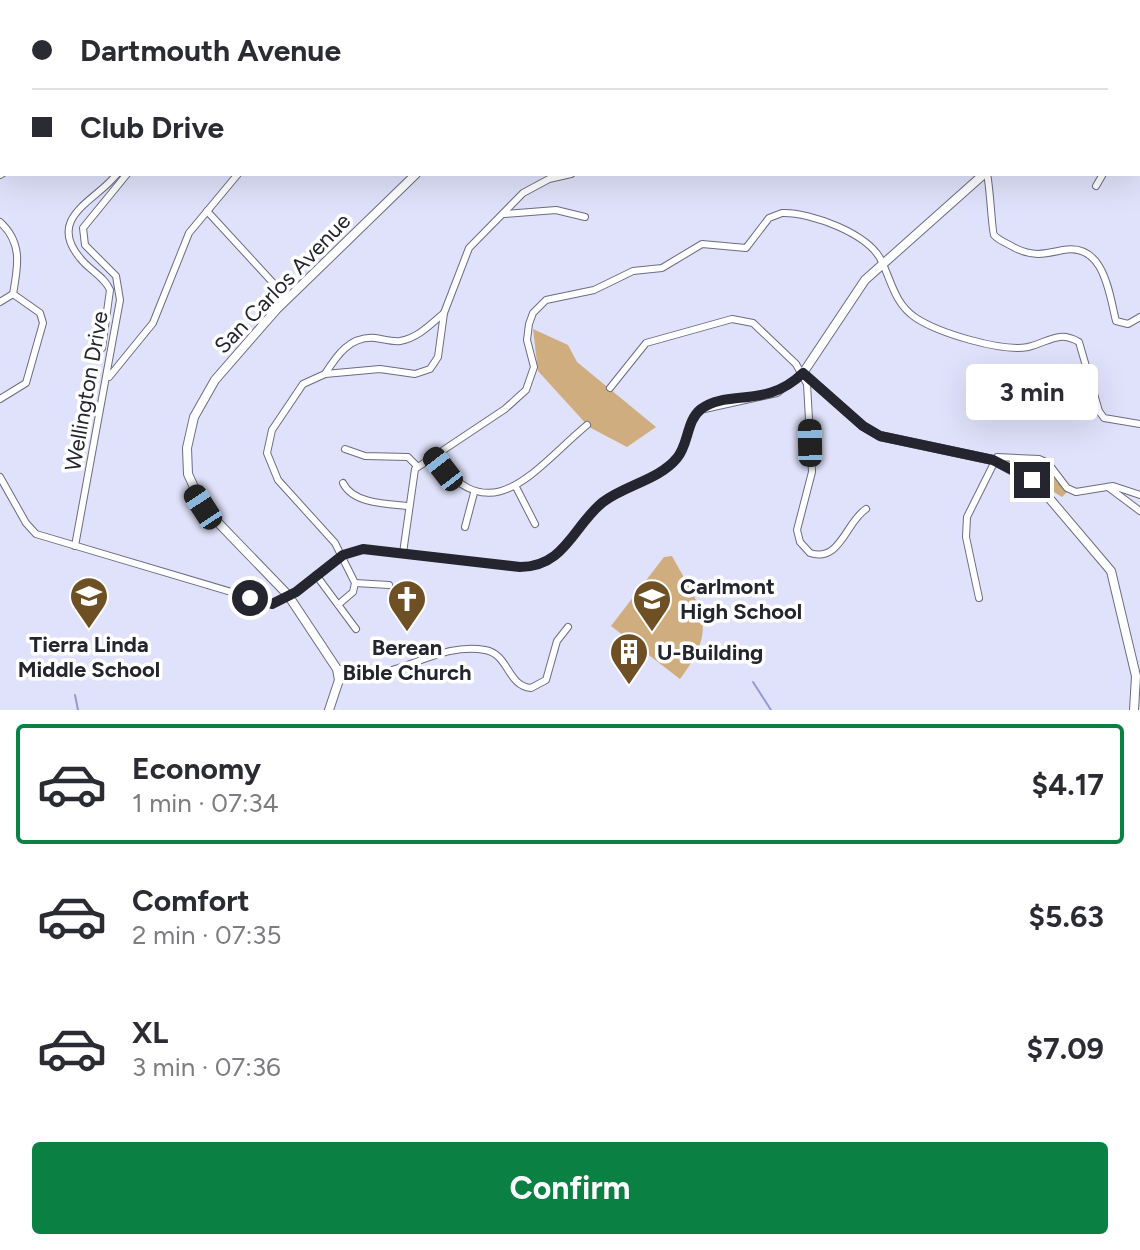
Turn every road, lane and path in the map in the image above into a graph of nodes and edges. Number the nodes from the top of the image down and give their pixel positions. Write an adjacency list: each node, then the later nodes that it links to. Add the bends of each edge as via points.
1 (115, 176): 15 (street, via 72,214 71,241)
2 (125, 176): 14 (street, via 87,221 83,238)
3 (236, 176): 10 (street)
4 (414, 176): 18 (street, San Carlos Avenue)
5 (565, 176): 11 (street, via 533,186)
6 (984, 176): 16 (street)
7 (987, 176): 21 (street, via 995,238 1030,255 1085,252 1105,275 1116,321 1128,324)
8 (1102, 176): 9 (street)
9 (1096, 186)
10 (207, 211): 18 (street); 25 (street, via 181,248 153,323)
11 (505, 214): 12 (street, via 556,210); 20 (street, via 462,258)
12 (585, 217)
13 (0, 222): 17 (street, via 10,231 19,254)
14 (89, 251): 15 (street); 25 (street, Wellington Drive, via 111,270 119,286)
15 (79, 257): 22 (street, via 110,290)
16 (883, 263): 23 (street, via 854,293); 28 (street, via 896,297 926,323 1000,347 1027,347 1067,335 1079,342 1104,418); 31 (street, via 860,236 782,213 769,218 746,248 697,245 662,268 633,271 594,290 552,297 531,318 527,340 533,371 526,390)
17 (13, 294): 19 (street); 27 (street, via 40,313 43,323 26,383)
18 (287, 298): 51 (street, San Carlos Avenue, via 215,380 194,417 187,448 188,474 203,507)
19 (0, 302)
20 (444, 313): 24 (street, via 409,339 354,342 339,352); 24 (street, via 438,357 430,369 415,374 380,369)
21 (1140, 317)
22 (102, 348)
23 (803, 373): 26 (street, via 753,323 737,319 646,343); 32 (street, via 880,436); 41 (street, via 812,472 797,530 800,542 810,553 825,554); 46 (street, via 777,393 703,408 693,418 676,460 601,504 560,554 546,562 520,567)
24 (325, 374): 47 (street, via 302,385 272,430 267,453 284,489)
25 (107, 384): 45 (street, Wellington Drive)
26 (610, 388)
27 (0, 399)
28 (1140, 424)
29 (587, 425): 36 (street)
30 (345, 449): 33 (street, via 365,456 408,457)
31 (433, 456): 33 (street); 38 (street, via 453,481)
32 (993, 460): 37 (street, via 1005,455 1039,459 1067,488); 52 (street, via 967,517); 58 (street, via 1038,485 1107,564 1136,676)
33 (417, 466): 40 (street)
34 (0, 477): 45 (street, via 36,534)
35 (343, 483): 40 (street, via 366,499)
36 (516, 487): 38 (street, via 496,494); 43 (street)
37 (1108, 487): 39 (street); 42 (street)
38 (474, 493): 44 (street)
39 (1140, 495)
40 (408, 506): 46 (street)
41 (866, 509)
42 (1140, 511)
43 (535, 524)
44 (465, 527)
45 (75, 546): 51 (street, via 272,604)
46 (403, 553): 47 (street, via 363,549)
47 (343, 555): 48 (street); 49 (street)
48 (316, 575): 51 (street); 53 (street)
49 (355, 583): 50 (street); 53 (street)
50 (389, 585)
51 (288, 595): 56 (street, San Carlos Avenue)
52 (979, 598)
53 (339, 604): 55 (street)
54 (568, 627): 56 (street, via 557,641 546,680 531,688 514,681 496,655 479,649 438,654 375,674)
55 (356, 629)
56 (337, 669): 57 (street, via 339,680)
57 (329, 710)
58 (1134, 710)

